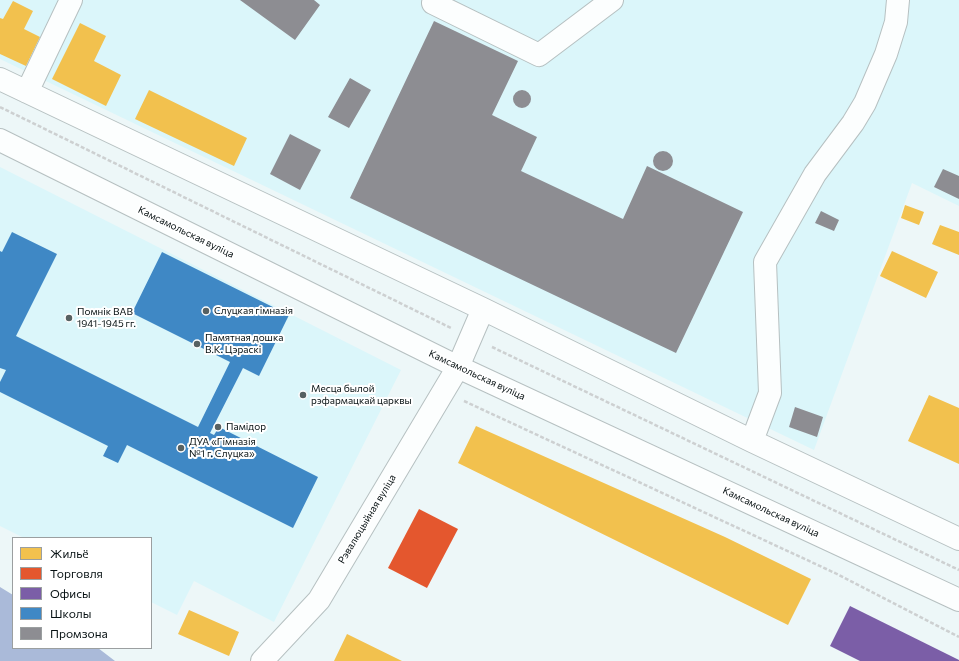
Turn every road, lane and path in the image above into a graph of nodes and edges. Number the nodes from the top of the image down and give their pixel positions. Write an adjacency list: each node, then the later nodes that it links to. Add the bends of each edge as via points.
1 (71, 0): 6 (street)
2 (612, 0): 4 (street, via 539,55)
3 (898, 0): 10 (street, via 896,22 886,54 865,103 815,174 764,262 770,393)
4 (432, 3)
5 (0, 79): 6 (street)
6 (27, 92): 8 (street)
7 (0, 140): 9 (street, Камсамольская вуліца)
8 (483, 309): 9 (street, Рэвалюцыйная вуліца); 10 (street)
9 (458, 367): 12 (street, Камсамольская вуліца); 13 (street, Рэвалюцыйная вуліца, via 319,600)
10 (752, 441): 11 (street)
11 (959, 539)
12 (959, 600)
13 (262, 661)

